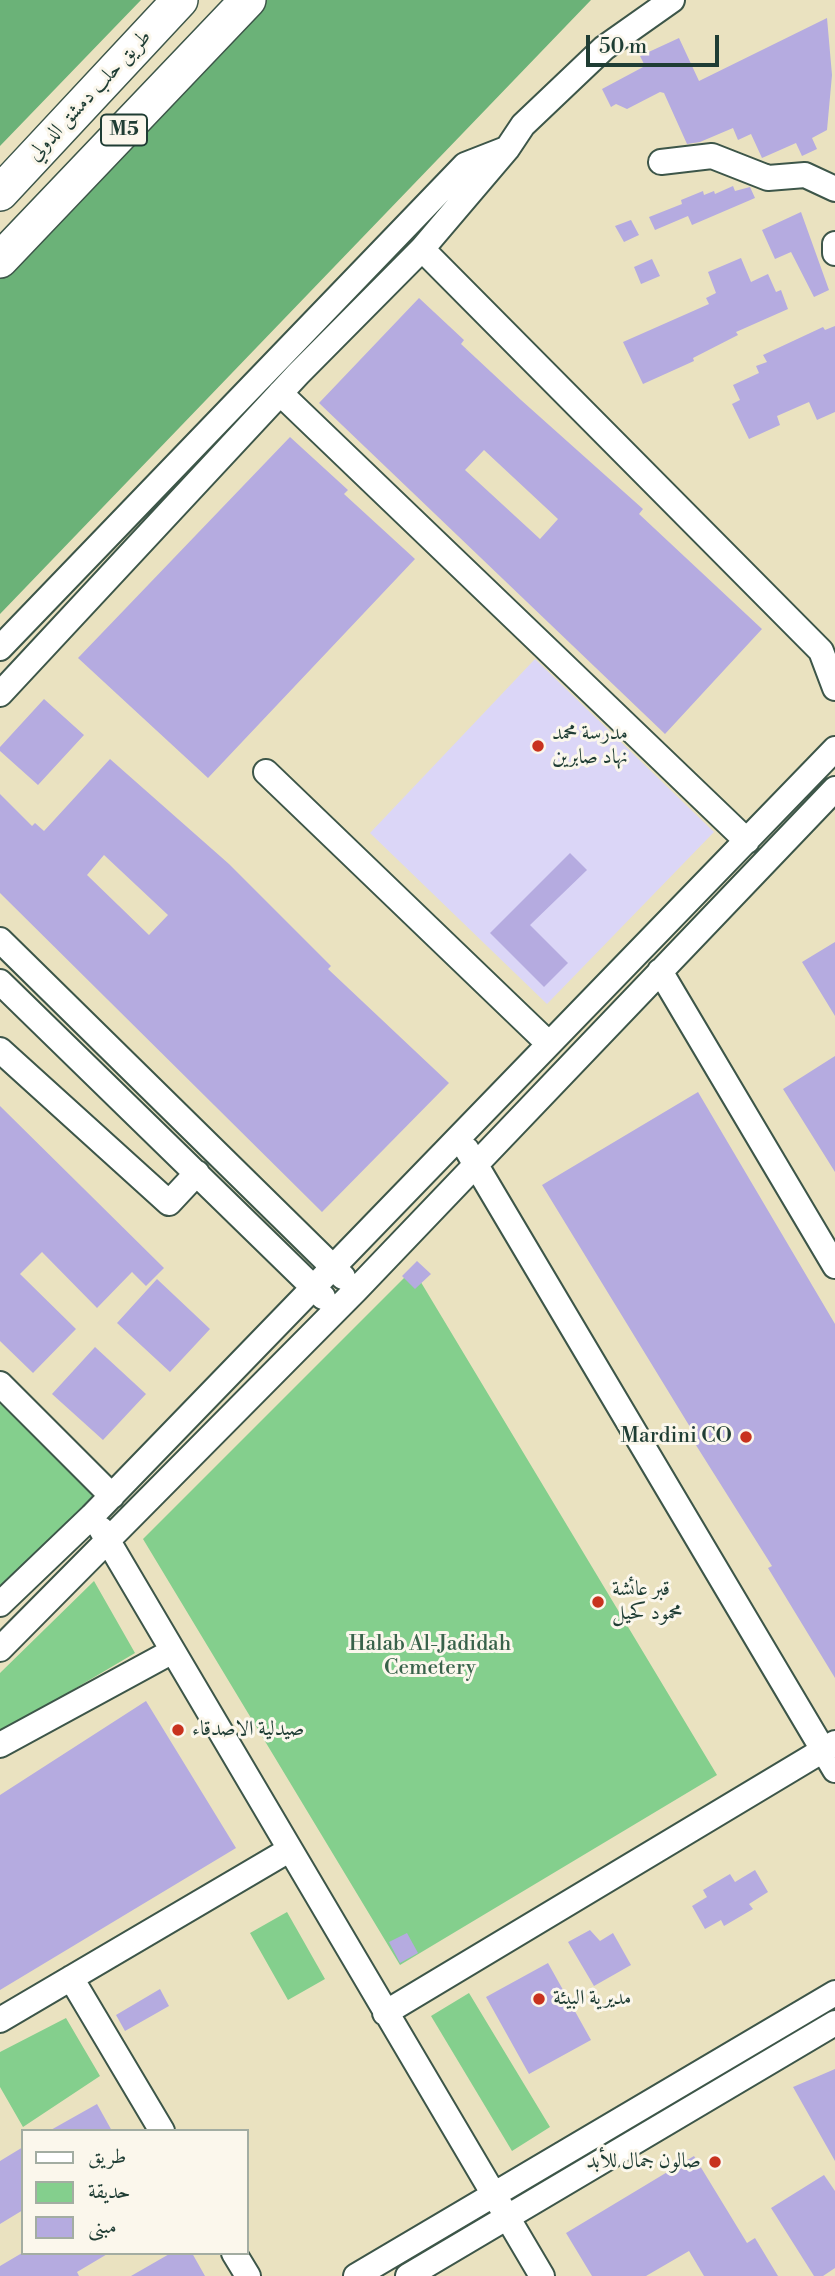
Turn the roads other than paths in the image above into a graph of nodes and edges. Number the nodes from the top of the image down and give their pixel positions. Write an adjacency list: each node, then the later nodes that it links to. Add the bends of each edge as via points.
1 (180, 0): 7 (highway, طريق حلب دمشق الدولي / M5)
2 (248, 0): 11 (highway, M5)
3 (671, 0): 4 (street, via 604,48 523,124)
4 (507, 149): 9 (street); 14 (street, via 465,165)
5 (662, 162): 6 (street, via 712,156 768,178 805,175)
6 (835, 189)
7 (0, 193)
8 (835, 244): 10 (street)
9 (422, 249): 12 (street); 13 (street)
10 (835, 253)
11 (0, 260)
12 (280, 393): 16 (street); 20 (street)
13 (828, 644): 15 (street)
14 (0, 648)
15 (835, 688)
16 (0, 694)
17 (835, 749): 20 (street)
18 (266, 772): 26 (street)
19 (835, 789): 22 (street)
20 (747, 841): 26 (street)
21 (0, 940): 24 (street)
22 (660, 971): 29 (street); 32 (street)
23 (0, 982): 25 (street)
24 (58, 997): 25 (street); 31 (street)
25 (38, 1017): 30 (street)
26 (550, 1044): 28 (street)
27 (0, 1050): 30 (street, via 169,1203)
28 (460, 1137): 29 (street); 31 (street)
29 (474, 1164): 34 (street); 44 (street)
30 (197, 1173): 33 (street)
31 (333, 1266): 33 (street); 34 (street)
32 (835, 1266)
33 (313, 1286): 35 (street); 37 (street)
34 (356, 1290): 35 (street)
35 (337, 1310): 39 (street)
36 (1, 1386): 37 (street)
37 (112, 1496): 38 (street)
38 (93, 1516): 39 (street); 40 (street)
39 (110, 1542): 41 (street); 42 (street)
40 (0, 1604)
41 (0, 1649)
42 (171, 1652): 43 (street); 45 (street)
43 (0, 1745)
44 (831, 1754): 48 (street)
45 (289, 1850): 46 (street); 48 (street)
46 (71, 1978): 49 (street); 51 (street)
47 (835, 1993): 52 (street)
48 (385, 2013): 52 (street)
49 (0, 2020)
50 (835, 2023): 53 (street)
51 (161, 2129)
52 (493, 2194): 53 (street); 56 (street)
53 (507, 2217): 57 (street); 58 (street)
54 (235, 2255): 55 (street)
55 (248, 2276)
56 (356, 2276)
57 (408, 2276)
58 (542, 2276)

